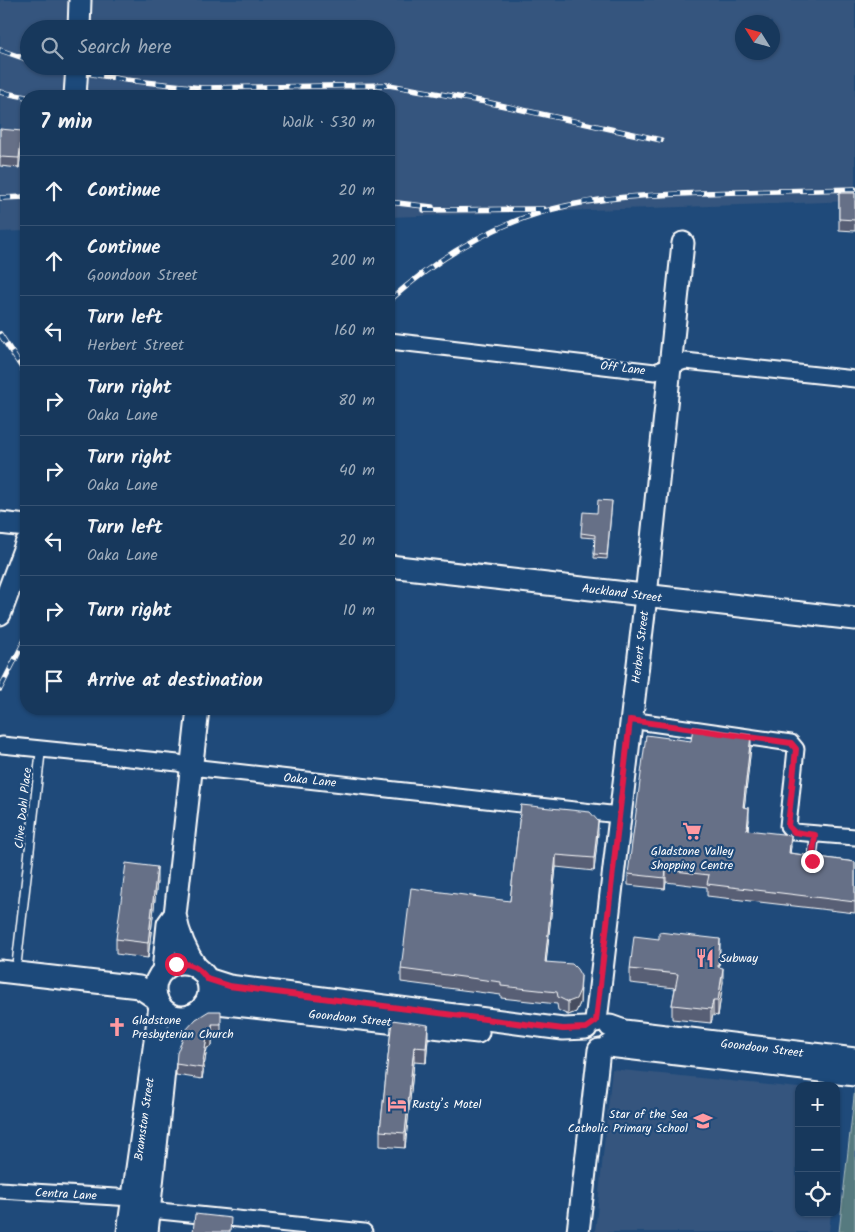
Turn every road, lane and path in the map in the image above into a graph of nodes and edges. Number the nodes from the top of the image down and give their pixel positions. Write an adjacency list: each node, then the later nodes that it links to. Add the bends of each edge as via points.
1 (80, 0): 2 (street)
2 (79, 20)
3 (76, 75): 4 (street, bridge)
4 (75, 90)
5 (682, 243): 7 (street, Herbert Street)
6 (395, 342): 7 (street, Off Lane, via 655,372)
7 (671, 366): 8 (street, Off Lane, via 686,361); 13 (street, Herbert Street)
8 (855, 379)
9 (0, 524): 10 (street)
10 (20, 526)
11 (20, 560): 14 (street)
12 (395, 567): 13 (street, Auckland Street)
13 (646, 596): 15 (street, Auckland Street); 17 (street, Herbert Street)
14 (0, 614)
15 (855, 619)
16 (197, 715): 20 (street, Bramston Street)
17 (630, 720): 21 (street, Herbert Street); 22 (street, via 791,743 796,749 788,826 794,832)
18 (2, 745): 19 (street, Oaka Lane)
19 (41, 749): 20 (street, Oaka Lane); 26 (lane, Clive Dahl Place)
20 (191, 767): 21 (street, Oaka Lane); 25 (street, Bramston Street)
21 (619, 816): 30 (street, Herbert Street)
22 (815, 835): 23 (street); 24 (lane, via 812,861)
23 (855, 837)
24 (821, 862)
25 (175, 915): 27 (street, Bramston Street, via 182,943); 28 (street, Bramston Street, via 168,924)
26 (6, 963): 28 (street)
27 (202, 974): 28 (street, via 191,965 176,964); 29 (street, via 208,997); 30 (street, Goondoon Street, via 229,986)
28 (159, 989): 29 (street, via 171,1014 178,1017); 34 (street, Bramston Street)
29 (198, 1010): 30 (street, Goondoon Street, via 217,1003 549,1040); 35 (street, Bramston Street, via 175,1035 165,1061)
30 (598, 1035): 31 (street, Goondoon Street, via 624,1031); 32 (street, Goondoon Street); 39 (street, Herbert Street)
31 (855, 1059)
32 (855, 1075)
33 (0, 1190): 34 (street, Centra Lane)
34 (132, 1198): 36 (street, Bramston Street)
35 (150, 1210): 37 (street, Bramston Street); 38 (street)
36 (128, 1232)
37 (148, 1232)
38 (364, 1232)
39 (578, 1232)

